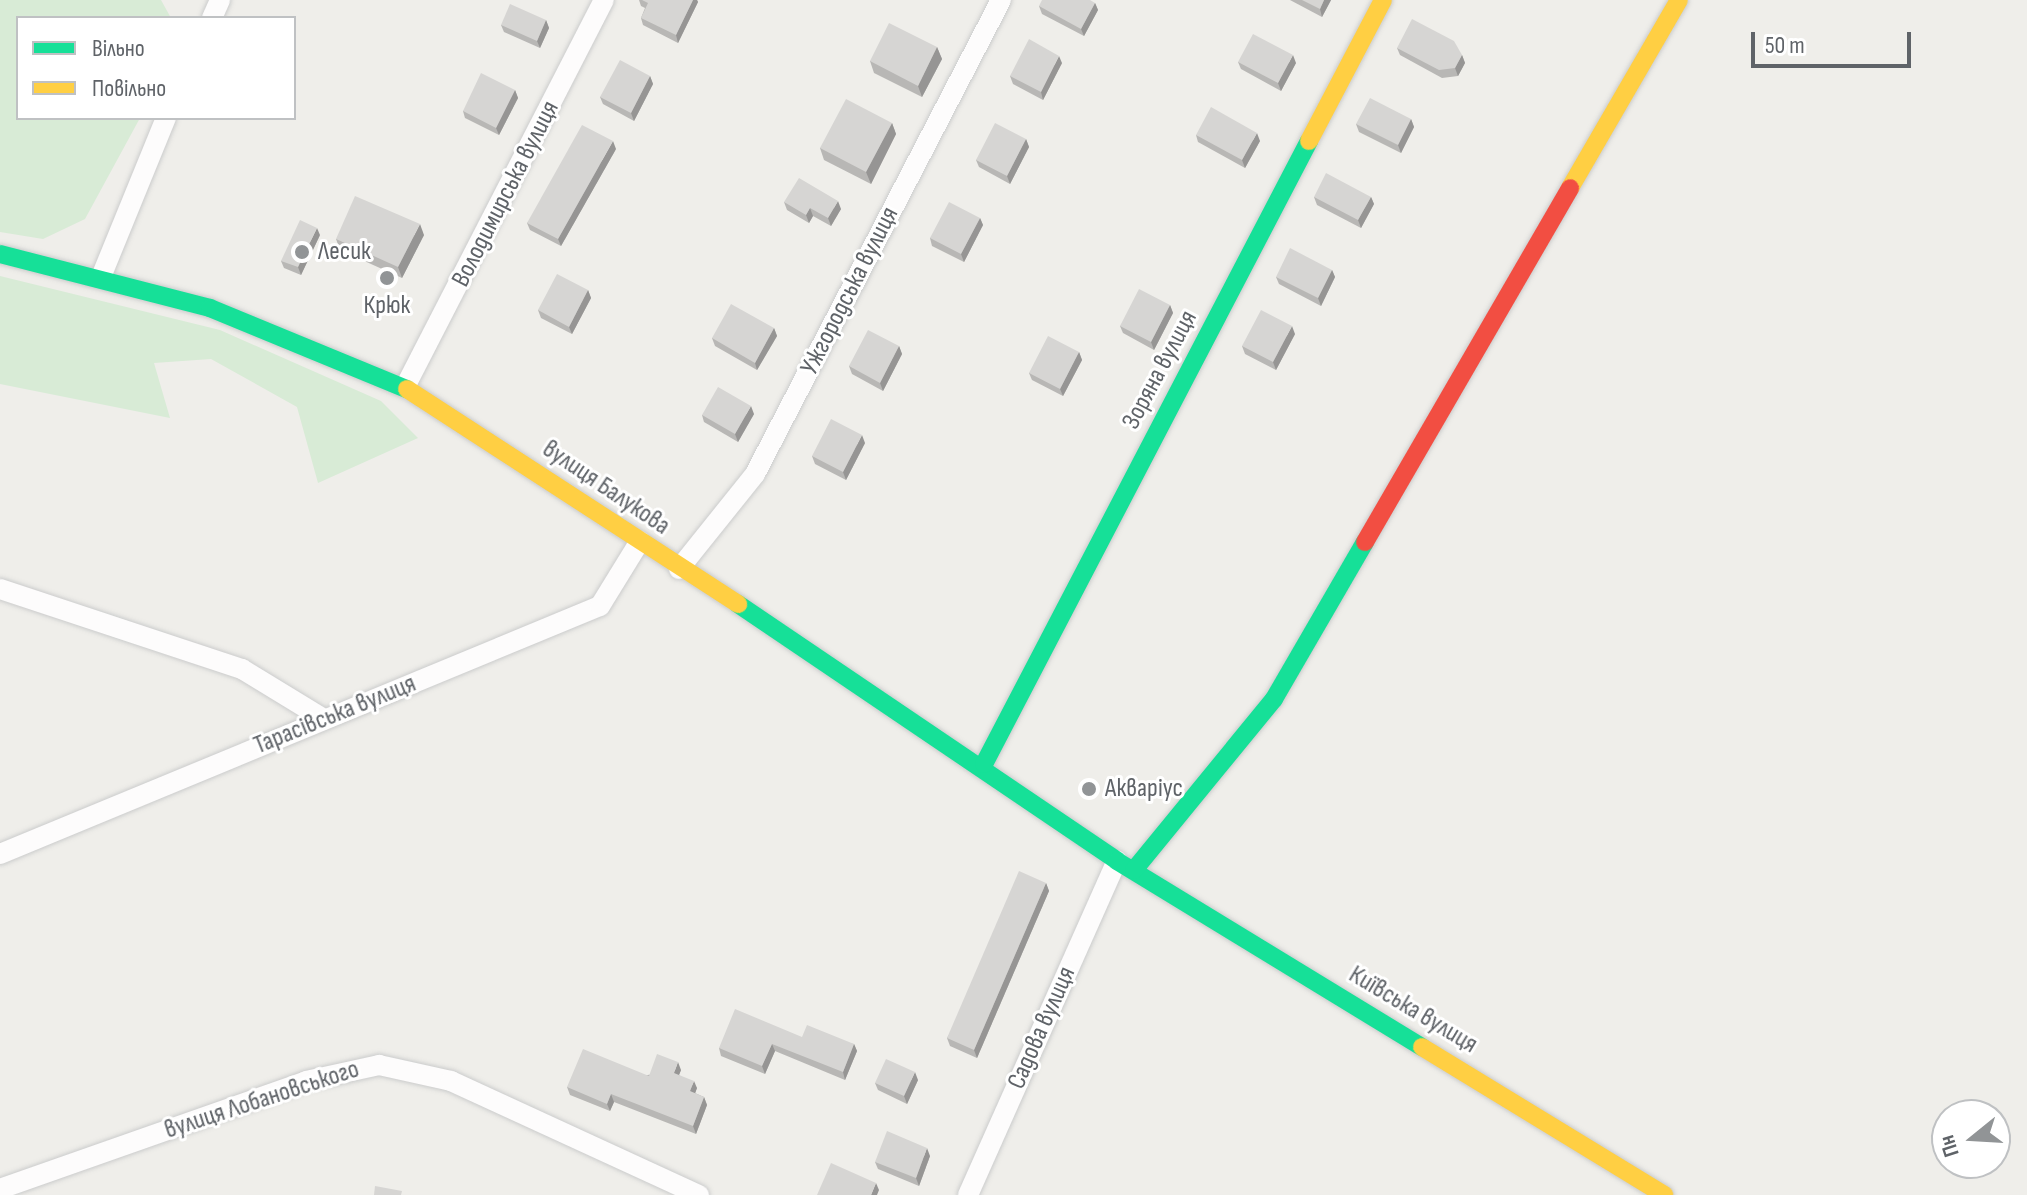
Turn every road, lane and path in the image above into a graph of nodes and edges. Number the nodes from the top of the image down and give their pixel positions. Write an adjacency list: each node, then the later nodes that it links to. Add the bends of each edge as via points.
1 (604, 0): 8 (street, Володимирська вулиця)
2 (1001, 0): 10 (street, Ужгородська вулиця, via 755,474)
3 (1383, 0): 13 (main road, Зоряна вулиця)
4 (1679, 0): 15 (main road, via 1274,699)
5 (165, 120): 7 (street)
6 (0, 254): 7 (main road, вулиця Балукова)
7 (101, 277): 8 (main road, вулиця Балукова, via 253,323)
8 (405, 387): 9 (main road, вулиця Балукова)
9 (640, 541): 10 (main road, вулиця Балукова); 12 (street, Тарасівська вулиця, via 600,606)
10 (679, 569): 13 (main road, вулиця Балукова)
11 (0, 589): 12 (street, via 242,669)
12 (324, 719): 14 (street, Тарасівська вулиця)
13 (984, 764): 15 (main road, вулиця Балукова)
14 (0, 854)
15 (1125, 866): 18 (street, Садова вулиця); 19 (main road, Київська вулиця)
16 (0, 1189): 17 (street, вулиця Лобановського, via 306,1081 379,1065 451,1081)
17 (699, 1195)
18 (968, 1195)
19 (1664, 1195)

